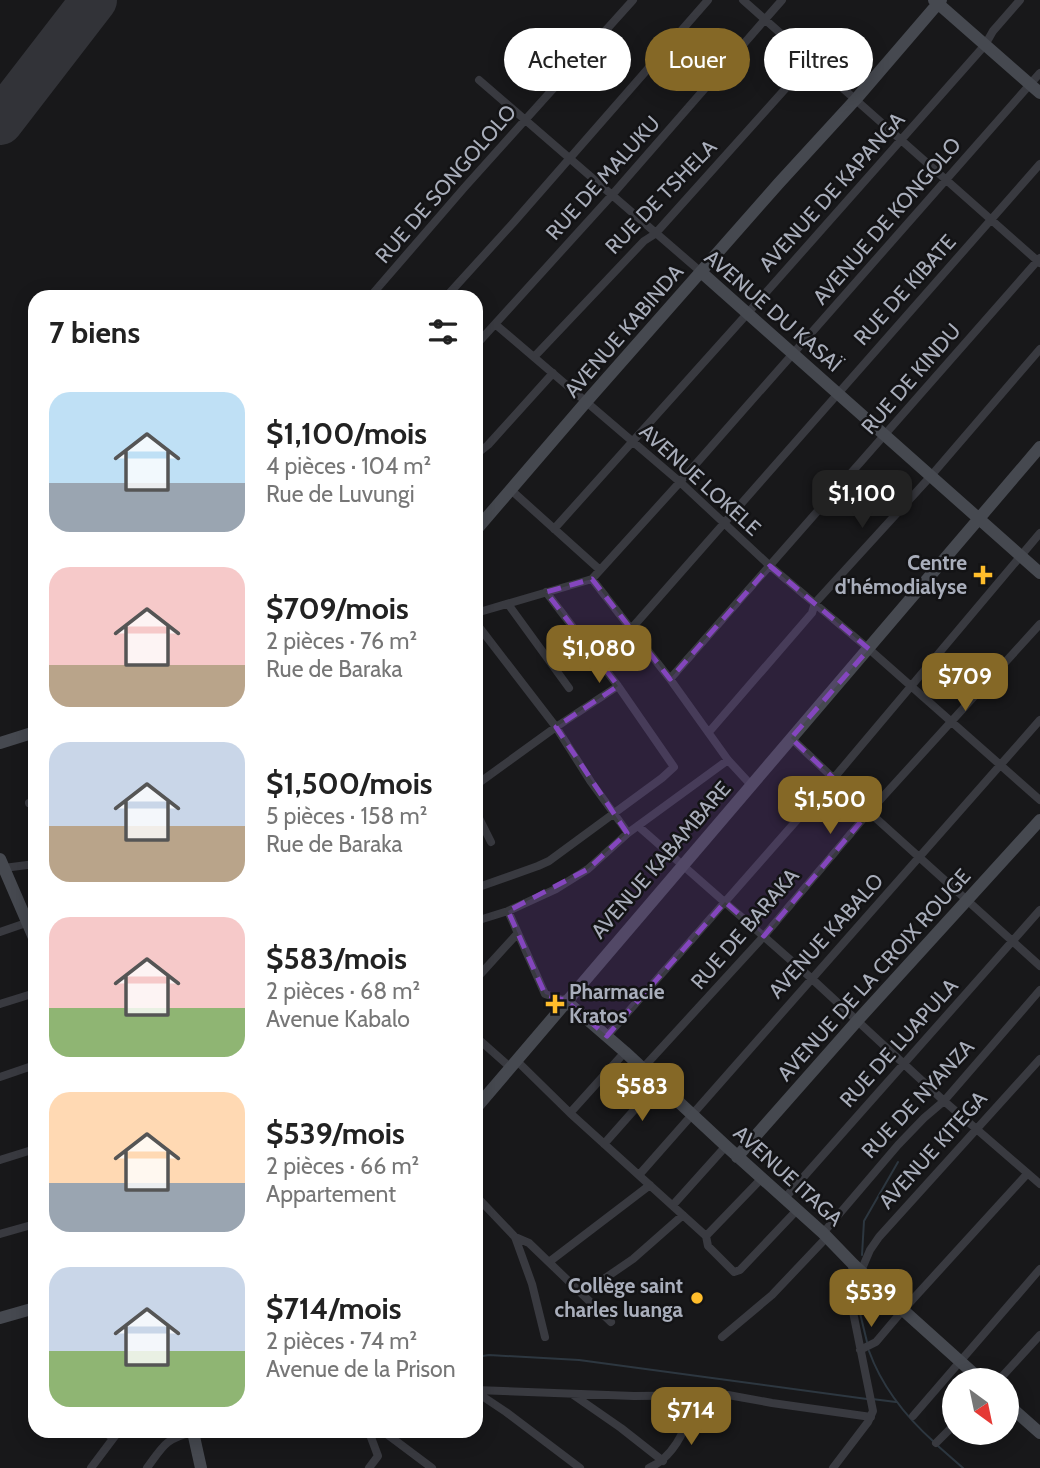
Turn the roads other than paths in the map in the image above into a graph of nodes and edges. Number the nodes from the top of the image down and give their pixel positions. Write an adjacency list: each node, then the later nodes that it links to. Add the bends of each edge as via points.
1 (633, 0): 16 (street, RUE DE SONGOLOLO)
2 (708, 0): 18 (street)
3 (743, 0): 7 (street)
4 (782, 0): 7 (street, RUE DE MALUKU)
5 (1020, 0): 9 (street, AVENUE DE KAPANGA)
6 (938, 1): 9 (street); 15 (street, AVENUE KABINDA)
7 (765, 19): 8 (street); 21 (street, RUE DE MALUKU)
8 (776, 28)
9 (985, 45): 12 (street); 17 (street, AVENUE DE KAPANGA)
10 (1040, 73): 12 (street, AVENUE DE KONGOLO)
11 (479, 80): 16 (street, AVENUE DU KASAÏ)
12 (1035, 89): 20 (street, AVENUE DE KONGOLO)
13 (783, 91): 23 (street, RUE DE TSHELA)
14 (847, 91): 15 (street)
15 (856, 99): 17 (street); 25 (street, AVENUE KABINDA)
16 (526, 120): 18 (street, AVENUE DU KASAÏ); 26 (street, RUE DE SONGOLOLO)
17 (901, 140): 20 (street); 28 (street, AVENUE DE KAPANGA)
18 (569, 158): 21 (street, AVENUE DU KASAÏ); 27 (street)
19 (1040, 164): 22 (street, RUE DE KIBATE)
20 (947, 180): 22 (street); 32 (street, AVENUE DE KONGOLO)
21 (612, 195): 23 (street, AVENUE DU KASAÏ); 29 (street, RUE DE MALUKU)
22 (991, 220): 24 (street); 35 (street, RUE DE KIBATE)
23 (655, 234): 25 (street, AVENUE DU KASAÏ); 33 (street, RUE DE TSHELA)
24 (1039, 261): 37 (street, RUE DE KINDU)
25 (701, 272): 28 (street, AVENUE DU KASAÏ); 36 (street, AVENUE KABINDA)
26 (376, 290)
27 (452, 290)
28 (747, 314): 32 (street, AVENUE DU KASAÏ); 38 (street, AVENUE DE KAPANGA)
29 (495, 324): 30 (street, RUE DE MALUKU); 33 (street, AVENUE LOKELE)
30 (483, 337)
31 (1040, 349): 41 (street)
32 (792, 355): 35 (street, AVENUE DU KASAÏ); 42 (street, AVENUE DE KONGOLO)
33 (534, 357): 34 (street, AVENUE LOKELE)
34 (553, 373): 36 (street, AVENUE LOKELE); 40 (street)
35 (837, 394): 37 (street, AVENUE DU KASAÏ); 46 (street, RUE DE KIBATE)
36 (586, 402): 38 (street, AVENUE LOKELE); 43 (street, AVENUE KABINDA)
37 (886, 436): 41 (street, AVENUE DU KASAÏ); 50 (street, RUE DE KINDU)
38 (632, 442): 42 (street, AVENUE LOKELE); 47 (street, AVENUE DE KAPANGA)
39 (1040, 447): 44 (street, AVENUE KABAMBARE)
40 (483, 450)
41 (930, 477): 44 (street, AVENUE DU KASAÏ); 55 (street)
42 (680, 482): 46 (street, AVENUE LOKELE); 51 (street, AVENUE DE KONGOLO)
43 (511, 490): 45 (street, AVENUE KABINDA); 47 (street)
44 (979, 520): 49 (street, AVENUE DU KASAÏ); 61 (street, AVENUE KABAMBARE)
45 (483, 522)
46 (724, 523): 50 (street, AVENUE LOKELE); 59 (street, RUE DE KIBATE)
47 (554, 528): 51 (street)
48 (1040, 533): 49 (street)
49 (1021, 555): 52 (street, AVENUE DU KASAÏ); 64 (street)
50 (769, 566): 55 (street, AVENUE LOKELE); 62 (street, RUE DE KINDU)
51 (600, 570): 53 (street, AVENUE DE KONGOLO)
52 (1040, 572)
53 (592, 579): 54 (street); 59 (street)
54 (546, 592): 56 (street); 63 (street)
55 (815, 603): 61 (street, AVENUE LOKELE); 69 (street, via 812,613)
56 (508, 604): 57 (street); 65 (street)
57 (483, 610)
58 (1040, 624): 67 (street, RUE DE BARAKA)
59 (631, 629): 62 (street)
60 (483, 632): 68 (street)
61 (869, 649): 64 (street, AVENUE LOKELE); 71 (street, AVENUE KABAMBARE)
62 (670, 679): 69 (street)
63 (618, 686): 68 (street); 80 (street, via 674,764)
64 (912, 686): 67 (street, AVENUE LOKELE); 76 (street)
65 (569, 688)
66 (1040, 720): 74 (street, AVENUE KABALO)
67 (952, 721): 74 (street, AVENUE LOKELE); 79 (street, RUE DE BARAKA)
68 (556, 727): 75 (street); 80 (street)
69 (709, 732): 73 (street)
70 (28, 735): 72 (street)
71 (791, 738): 76 (street); 77 (street, AVENUE KABAMBARE)
72 (2, 744)
73 (728, 760): 77 (street); 83 (street)
74 (1000, 765): 78 (street, AVENUE LOKELE); 86 (street, AVENUE KABALO)
75 (483, 778)
76 (833, 779): 79 (street); 92 (street)
77 (751, 785): 89 (street, AVENUE KABAMBARE)
78 (1040, 800)
79 (869, 812): 86 (street); 100 (street, RUE DE BARAKA)
80 (613, 814): 84 (street); 90 (street, via 549,861)
81 (1040, 820): 91 (street, AVENUE DE LA CROIX ROUGE)
82 (483, 826): 85 (street)
83 (638, 826): 84 (street); 89 (street)
84 (628, 833): 94 (street, via 588,869)
85 (491, 842)
86 (920, 858): 91 (street); 104 (street, AVENUE KABALO)
87 (2, 864): 88 (street); 96 (street)
88 (28, 864)
89 (683, 865): 92 (street); 107 (street, AVENUE KABAMBARE)
90 (483, 886)
91 (967, 900): 101 (street); 109 (street, AVENUE DE LA CROIX ROUGE)
92 (726, 902): 100 (street); 110 (street)
93 (1040, 910): 101 (street, RUE DE LUAPULA)
94 (508, 911): 95 (street); 99 (street)
95 (483, 919)
96 (26, 923): 97 (street); 98 (street)
97 (28, 926)
98 (0, 932)
99 (517, 934): 103 (street); 107 (street, via 545,994)
100 (764, 936): 104 (street); 117 (street, RUE DE BARAKA)
101 (1012, 941): 102 (street); 114 (street, RUE DE LUAPULA)
102 (1040, 966)
103 (483, 971)
104 (811, 978): 109 (street); 123 (street, AVENUE KABALO)
105 (1040, 990): 121 (street, RUE DE NYANZA)
106 (28, 995): 108 (street)
107 (566, 1001): 110 (street, AVENUE ITAGA); 115 (street, AVENUE KABAMBARE)
108 (0, 1004)
109 (857, 1021): 114 (street); 128 (street, AVENUE DE LA CROIX ROUGE)
110 (607, 1036): 112 (street, AVENUE ITAGA)
111 (483, 1042): 115 (street)
112 (625, 1052): 117 (street, AVENUE ITAGA); 122 (street)
113 (1040, 1059): 124 (street, AVENUE KITEGA)
114 (903, 1063): 121 (street); 135 (street, RUE DE LUAPULA)
115 (514, 1064): 120 (street, AVENUE KABAMBARE); 122 (street)
116 (28, 1067): 118 (street)
117 (643, 1068): 119 (street, AVENUE ITAGA)
118 (0, 1077)
119 (658, 1083): 123 (street, AVENUE ITAGA); 125 (street)
120 (483, 1100)
121 (944, 1101): 124 (street); 142 (street, RUE DE NYANZA, via 898,1145)
122 (570, 1113): 125 (street)
123 (691, 1114): 126 (street, AVENUE ITAGA); 131 (street, AVENUE KABALO)
124 (977, 1129): 130 (street); 146 (street, AVENUE KITEGA, via 878,1237)
125 (604, 1144): 131 (street)
126 (726, 1146): 128 (street, AVENUE ITAGA); 137 (street)
127 (28, 1151): 129 (street)
128 (737, 1157): 132 (street, AVENUE ITAGA)
129 (0, 1160)
130 (1027, 1174): 133 (street); 150 (street)
131 (639, 1175): 134 (street)
132 (761, 1179): 135 (street, AVENUE ITAGA); 143 (street)
133 (1040, 1184)
134 (650, 1185): 137 (street); 145 (street)
135 (784, 1199): 138 (street, AVENUE ITAGA)
136 (483, 1203): 144 (street)
137 (673, 1205): 139 (street)
138 (797, 1210): 142 (street, AVENUE ITAGA); 143 (street, via 737,1272 708,1246)
139 (683, 1215): 143 (street); 148 (street, via 634,1259)
140 (28, 1226): 141 (street)
141 (0, 1234)
142 (825, 1235): 146 (street, AVENUE ITAGA); 155 (street, RUE DE NYANZA, via 772,1295)
143 (706, 1236)
144 (515, 1237): 145 (street); 154 (street)
145 (549, 1262): 148 (street)
146 (857, 1268): 150 (street, AVENUE ITAGA); 156 (street, via 849,1289)
147 (1040, 1269): 157 (street)
148 (582, 1294): 152 (street)
149 (28, 1310): 151 (street)
150 (903, 1310): 156 (street); 157 (street, AVENUE ITAGA)
151 (0, 1318)
152 (611, 1322)
153 (1040, 1335): 159 (street)
154 (545, 1337)
155 (722, 1337)
156 (866, 1348): 166 (street)
157 (959, 1361): 158 (street, AVENUE ITAGA); 165 (street)
158 (967, 1368)
159 (1010, 1368)
160 (483, 1391): 161 (street)
161 (571, 1393): 162 (street); 177 (street)
162 (699, 1395): 166 (street, via 728,1395); 177 (street)
163 (483, 1396): 183 (street)
164 (1019, 1414): 167 (street)
165 (913, 1416)
166 (871, 1417): 185 (street)
167 (1040, 1433)
168 (942, 1437): 176 (street)
169 (114, 1438): 178 (street)
170 (172, 1438): 179 (street)
171 (194, 1438): 180 (street)
172 (370, 1438): 175 (street)
173 (376, 1438): 175 (street)
174 (392, 1438): 182 (street)
175 (371, 1442): 181 (street, via 378,1456)
176 (936, 1443)
177 (663, 1461): 184 (street)
178 (91, 1468)
179 (147, 1468)
180 (201, 1468)
181 (369, 1468)
182 (432, 1468)
183 (580, 1468)
184 (649, 1468)
185 (833, 1468)

